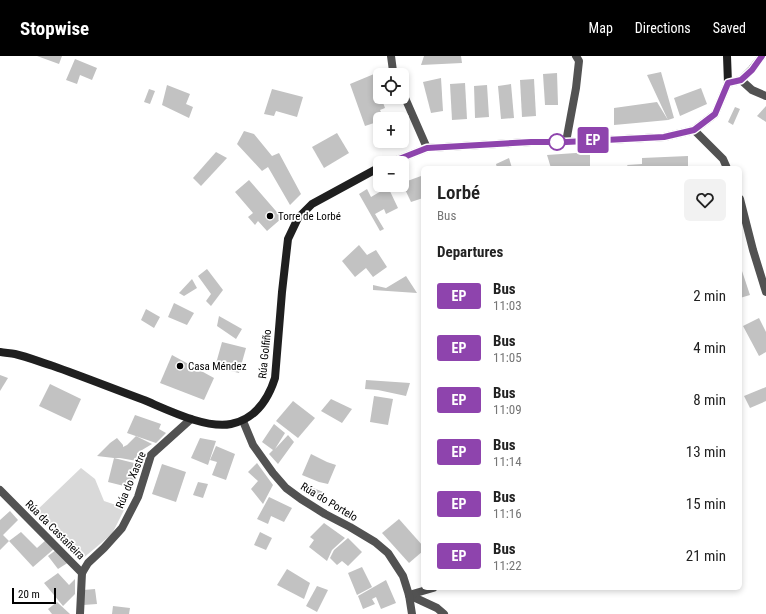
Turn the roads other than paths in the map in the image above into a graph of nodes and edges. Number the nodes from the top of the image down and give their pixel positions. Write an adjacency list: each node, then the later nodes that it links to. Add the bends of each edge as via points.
1 (390, 56): 5 (street)
2 (576, 56): 11 (street, via 579,61 576,88)
3 (727, 56): 7 (main road)
4 (762, 56): 6 (street)
5 (392, 68)
6 (741, 80): 7 (street); 8 (street, via 752,90)
7 (728, 83): 10 (main road, via 715,114)
8 (766, 96)
9 (408, 104): 12 (street)
10 (694, 130): 11 (main road, via 664,137); 14 (street)
11 (566, 142): 12 (main road)
12 (427, 148): 13 (main road)
13 (407, 156)
14 (726, 166)
15 (373, 171): 20 (main road, Rúa Golfiño, via 312,204 298,218 288,239 275,378 271,391 262,404)
16 (742, 207): 17 (street)
17 (766, 292)
18 (0, 352): 19 (main road, via 16,354 83,376)
19 (191, 419): 20 (main road, via 212,424); 22 (street, Rúa do Xastre, via 152,455 138,498 122,528)
20 (243, 421): 24 (street, Rúa do Portelo, via 253,445 286,488 375,542 388,553 403,576)
21 (0, 490): 22 (street, Rúa da Castañeira)
22 (82, 572): 25 (street, Rúa da Castañeira)
23 (426, 590): 24 (street)
24 (410, 595): 26 (street, Rúa do Portelo); 27 (street)
25 (80, 614)
26 (412, 614)
27 (444, 614)

